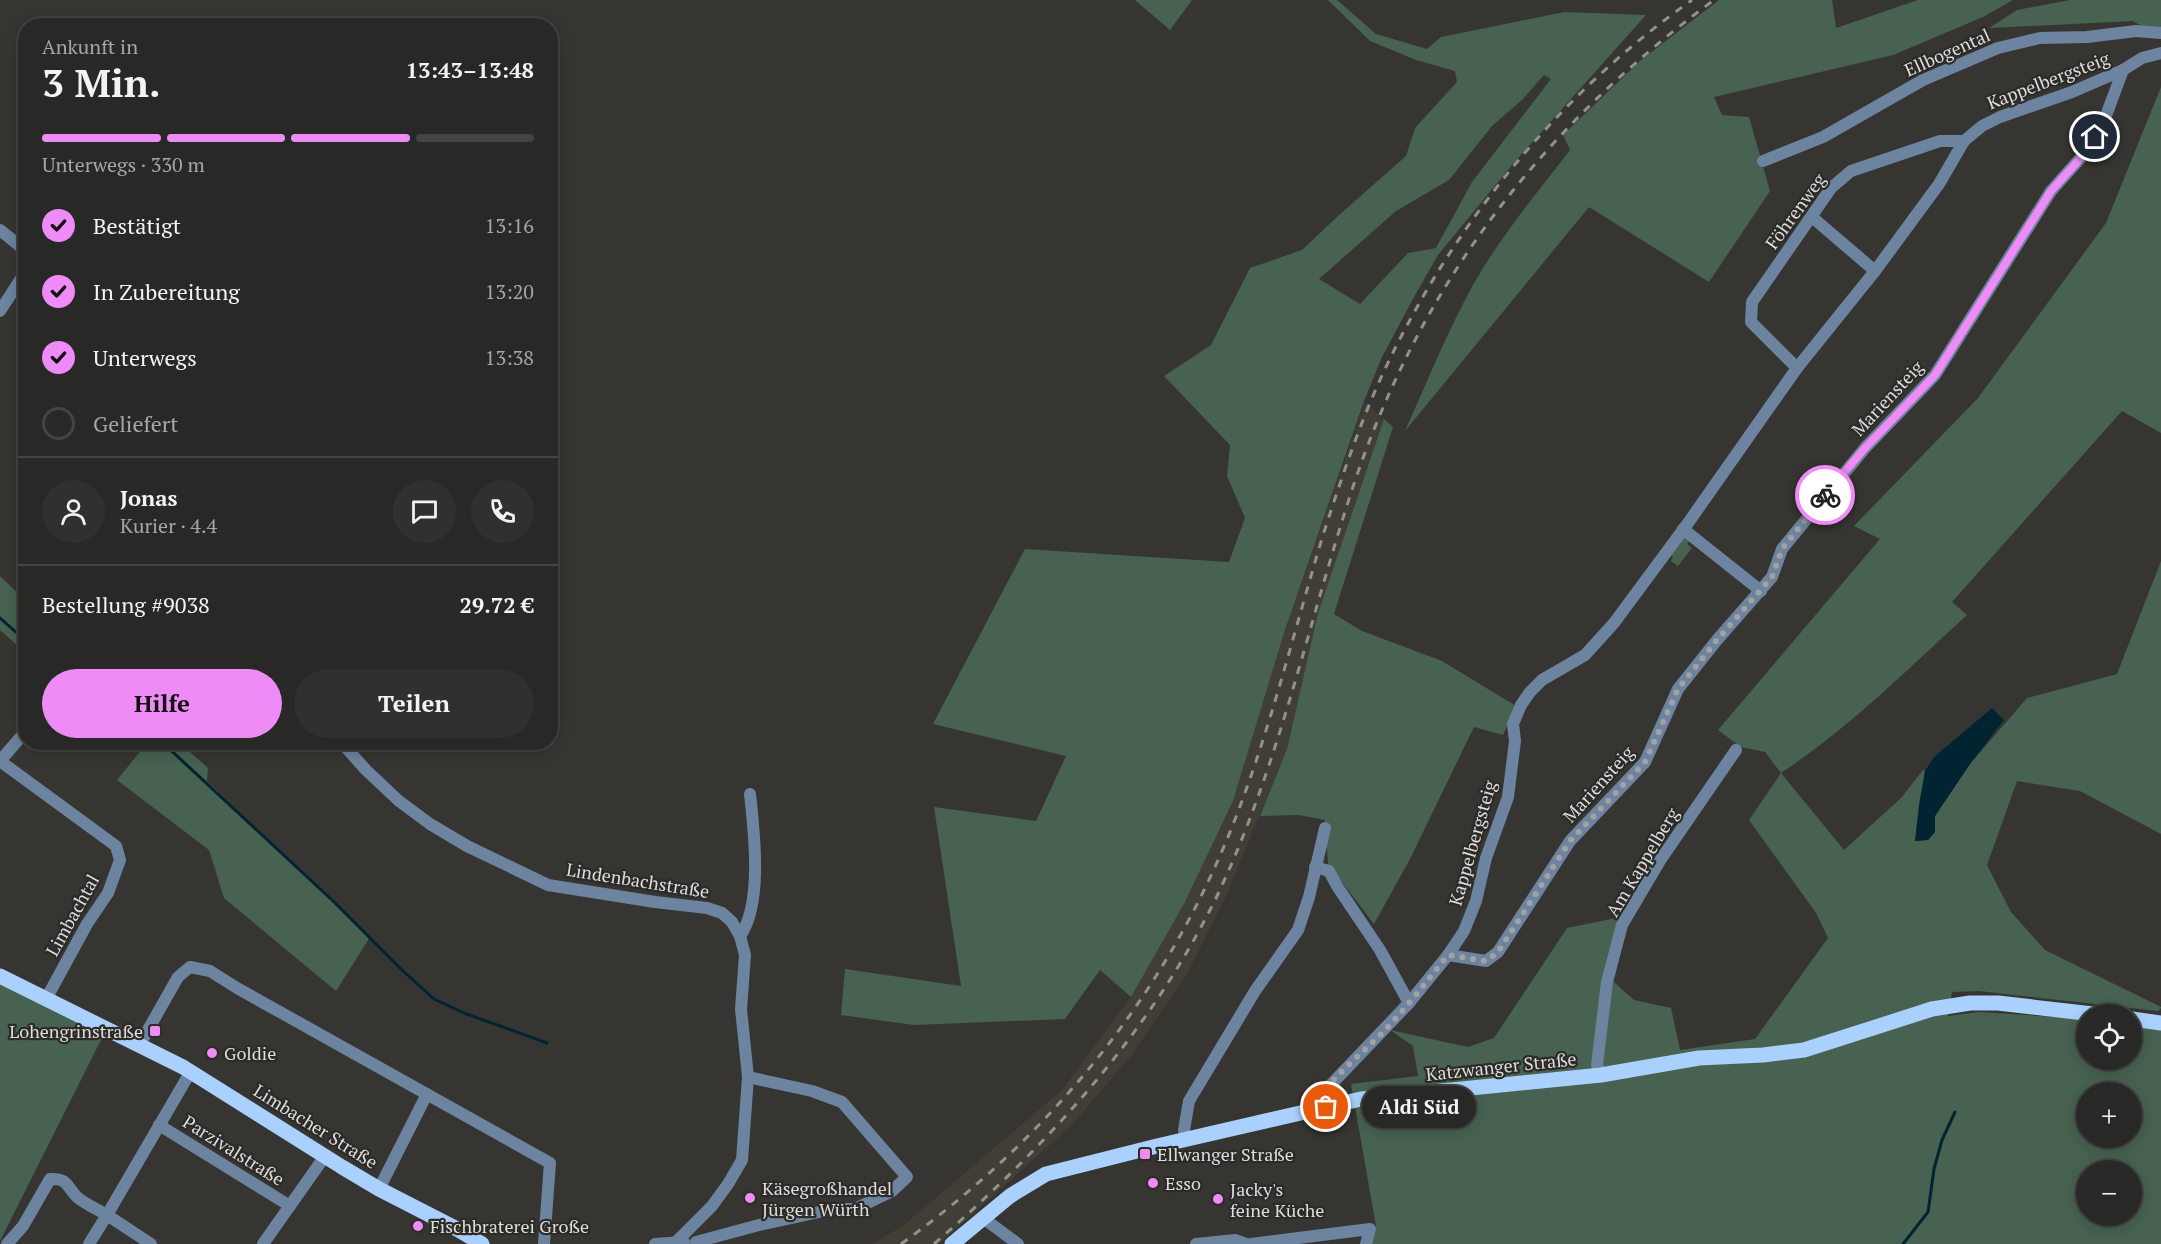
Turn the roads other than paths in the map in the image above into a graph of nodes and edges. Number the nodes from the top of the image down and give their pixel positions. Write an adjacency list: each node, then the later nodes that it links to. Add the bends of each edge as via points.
1 (2161, 33): 5 (street, Ellbogental, via 2136,31 2040,38 1998,48 1923,80 1823,136)
2 (2161, 53): 3 (street, Kappelbergsteig, via 2142,58)
3 (2123, 70): 4 (street, Kappelbergsteig, via 2000,117); 14 (street, Mariensteig, via 2104,121 2086,152 2051,191 1935,375 1835,483 1782,549 1772,577)
4 (1964, 141): 6 (street, Föhrenweg, via 1940,141 1851,171 1831,188); 9 (street, Kappelbergsteig, via 1939,184)
5 (1763, 161)
6 (1812, 217): 9 (street); 12 (street, Föhrenweg, via 1752,302 1751,322)
7 (0, 230): 8 (street)
8 (18, 245)
9 (1875, 271): 12 (street, Kappelbergsteig)
10 (18, 283): 11 (street)
11 (0, 311)
12 (1797, 368): 13 (street, Kappelbergsteig)
13 (1683, 530): 14 (street); 23 (street, Kappelbergsteig, via 1614,623 1585,655 1542,680 1521,705 1513,724 1515,741 1508,797 1486,858 1476,901 1464,931)
14 (1761, 591): 23 (street, Mariensteig, via 1678,689 1645,762 1570,841 1498,952 1486,961)
15 (18, 740): 18 (street)
16 (348, 750): 22 (street, Lindenbachstraße, via 399,801 430,824 548,885 714,910 732,922)
17 (1737, 750): 32 (street, Am Kappelberg, via 1661,859 1622,925 1607,982 1597,1065)
18 (0, 761): 25 (street, Limbachtal, via 116,846 120,861 108,893)
19 (750, 794): 22 (street, via 756,848 754,888 747,927)
20 (1325, 828): 21 (street)
21 (1315, 867): 26 (street, via 1329,871); 37 (street, via 1298,930 1255,991 1188,1101)
22 (740, 936): 33 (street, via 745,955 741,1009)
23 (1448, 955): 26 (street, Kappelbergsteig)
24 (0, 976): 25 (main road, Limbacher Straße)
25 (46, 999): 30 (main road, Limbacher Straße)
26 (1410, 1003): 35 (street, Kappelbergsteig, via 1326,1088 1322,1094)
27 (2076, 1012): 32 (main road, Katzwanger Straße, via 1970,1003 1932,1010 1804,1050 1699,1058)
28 (2142, 1020): 29 (main road)
29 (2161, 1023)
30 (140, 1044): 31 (main road, Limbacher Straße); 34 (street, via 178,977 190,967 210,971)
31 (191, 1071): 36 (street); 38 (main road, Limbacher Straße)
32 (1601, 1075): 35 (main road, Katzwanger Straße)
33 (748, 1077): 43 (street, via 742,1160 712,1206); 44 (street, via 842,1102 907,1177 892,1191 855,1209 833,1209 759,1225)
34 (427, 1094): 39 (street); 50 (street, via 550,1163)
35 (1326, 1107): 37 (main road, Katzwanger Straße)
36 (159, 1125): 40 (street, Parzivalstraße); 41 (street)
37 (1186, 1140): 42 (main road, Katzwanger Straße, via 1047,1174)
38 (325, 1156): 39 (main road, Limbacher Straße); 40 (street)
39 (379, 1189): 49 (main road, Limbacher Straße)
40 (290, 1206): 48 (street)
41 (107, 1215): 45 (street, via 78,1197 67,1183 50,1179 23,1226); 46 (street); 47 (street)
42 (983, 1218): 52 (main road, Katzwanger Straße); 53 (street)
43 (676, 1242): 44 (street); 51 (street)
44 (698, 1243)
45 (7, 1244)
46 (89, 1244)
47 (151, 1244)
48 (263, 1244)
49 (482, 1244)
50 (544, 1244)
51 (655, 1244)
52 (952, 1244)
53 (1018, 1244)
54 (1196, 1244): 55 (street, via 1234,1240)
55 (1249, 1244): 56 (street, via 1370,1229)
56 (1366, 1244)

